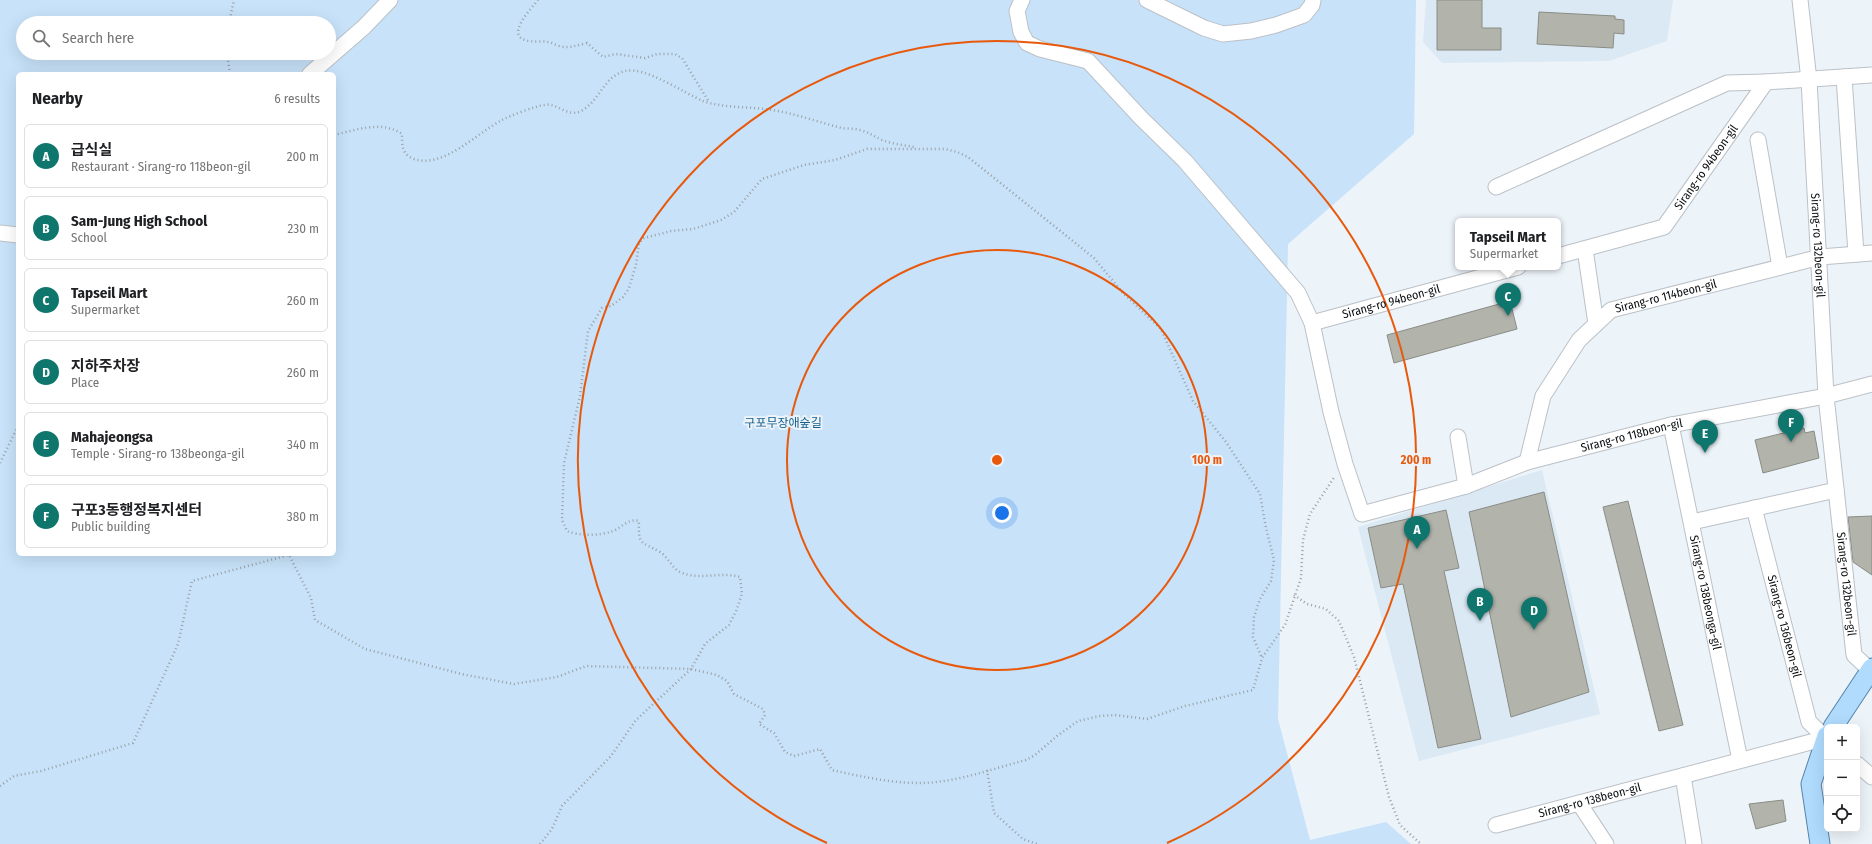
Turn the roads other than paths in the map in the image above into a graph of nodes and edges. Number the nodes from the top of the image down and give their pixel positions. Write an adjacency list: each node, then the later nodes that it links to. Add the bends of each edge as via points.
1 (390, 0): 6 (street)
2 (1022, 0): 24 (street, Sirang-ro 118beon-gil, via 1017,11 1021,32 1027,43 1040,49 1088,61 1185,161 1276,265 1298,293)
3 (1148, 0): 4 (street, via 1204,28 1223,34 1251,31 1297,18 1304,15)
4 (1313, 0)
5 (1800, 0): 11 (street, Sirang-ro 132beon-gil)
6 (336, 51)
7 (326, 60): 8 (street)
8 (312, 72)
9 (1872, 75): 10 (street)
10 (1844, 77): 11 (street); 19 (street)
11 (1809, 80): 12 (street); 21 (street, Sirang-ro 132beon-gil)
12 (1766, 82): 14 (street, via 1727,83); 17 (street, Sirang-ro 94beon-gil, via 1664,227)
13 (1758, 140): 22 (street)
14 (1496, 187)
15 (0, 233): 16 (street)
16 (16, 235)
17 (1585, 249): 20 (street, Sirang-ro 94beon-gil); 25 (street)
18 (1872, 253): 19 (street, Sirang-ro 114beon-gil)
19 (1856, 254): 21 (street, Sirang-ro 114beon-gil)
20 (1561, 255)
21 (1820, 256): 22 (street, Sirang-ro 114beon-gil); 27 (street, Sirang-ro 132beon-gil)
22 (1780, 267): 25 (street, Sirang-ro 114beon-gil, via 1612,310)
23 (1507, 270): 24 (street, Sirang-ro 94beon-gil)
24 (1312, 323): 31 (street, Sirang-ro 118beon-gil, via 1331,412 1362,514)
25 (1596, 324): 30 (street, Sirang-ro 114beon-gil, via 1579,340 1543,396)
26 (1872, 384): 27 (street, Sirang-ro 118beon-gil)
27 (1826, 396): 28 (street, Sirang-ro 118beon-gil); 32 (street, Sirang-ro 132beon-gil)
28 (1671, 425): 30 (street, Sirang-ro 118beon-gil); 34 (street, Sirang-ro 138beonga-gil)
29 (1458, 437): 31 (street)
30 (1527, 462): 31 (street, Sirang-ro 118beon-gil)
31 (1466, 486)
32 (1836, 490): 33 (street); 35 (street, Sirang-ro 132beon-gil, via 1854,655)
33 (1754, 508): 34 (street); 37 (street, Sirang-ro 136beon-gil, via 1809,722)
34 (1692, 522): 40 (street, Sirang-ro 138beonga-gil)
35 (1872, 670): 36 (main road)
36 (1835, 724)
37 (1824, 732)
38 (1824, 736): 40 (street, Sirang-ro 138beon-gil)
39 (1824, 747): 48 (main road, via 1811,784)
40 (1740, 760): 42 (street, Sirang-ro 138beon-gil)
41 (1860, 767): 43 (street)
42 (1683, 776): 44 (street, Sirang-ro 138beon-gil); 47 (street)
43 (1872, 777)
44 (1579, 803): 45 (street, Sirang-ro 138beon-gil); 46 (street)
45 (1496, 825)
46 (1606, 844)
47 (1694, 844)
48 (1820, 844)

